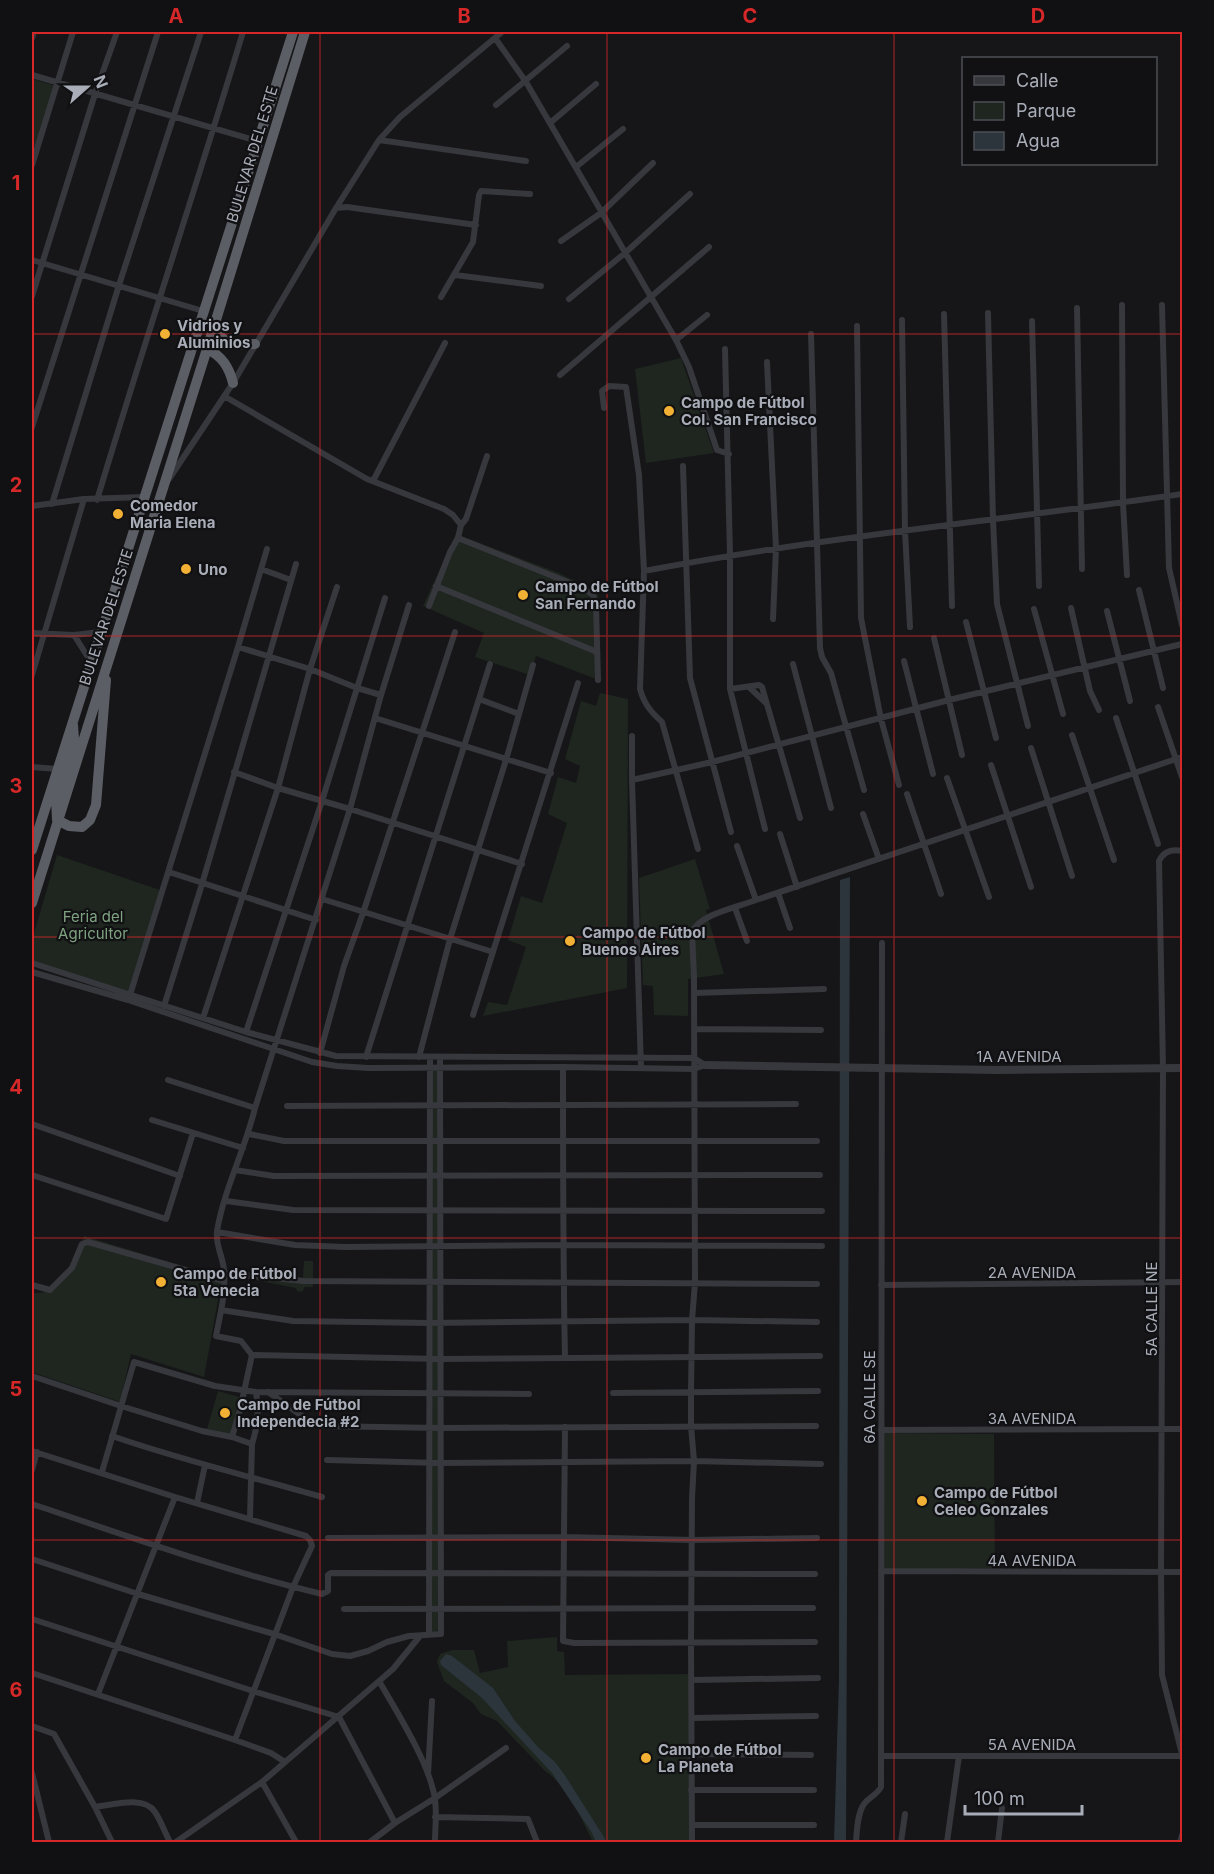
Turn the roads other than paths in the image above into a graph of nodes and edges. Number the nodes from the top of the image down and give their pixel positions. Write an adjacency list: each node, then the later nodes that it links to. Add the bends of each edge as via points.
1 (34, 32): 10 (street)
2 (73, 32): 15 (street)
3 (117, 32): 17 (street)
4 (158, 32): 19 (street)
5 (201, 32): 20 (street)
6 (243, 32): 22 (street)
7 (293, 32): 25 (highway, BULEVAR DEL ESTE)
8 (305, 32): 59 (highway, BULEVAR DEL ESTE)
9 (502, 32): 11 (street)
10 (32, 38)
11 (495, 38): 14 (street); 24 (street, via 400,117)
12 (567, 46): 14 (street)
13 (32, 75): 15 (street)
14 (526, 81): 18 (street); 21 (street)
15 (56, 82): 17 (street); 26 (street)
16 (596, 84): 21 (street)
17 (95, 94): 19 (street); 40 (street)
18 (495, 105)
19 (135, 106): 20 (street); 41 (street)
20 (172, 116): 22 (street); 43 (street)
21 (550, 123): 30 (street)
22 (214, 128): 25 (street); 46 (street)
23 (623, 129): 30 (street)
24 (380, 140): 27 (street); 33 (street)
25 (257, 141): 53 (highway, BULEVAR DEL ESTE)
26 (34, 151): 29 (street)
27 (526, 161)
28 (653, 163): 34 (street)
29 (32, 165)
30 (576, 167): 34 (street)
31 (530, 194): 35 (street, via 481,191)
32 (690, 194): 38 (street)
33 (336, 208): 35 (street); 65 (street)
34 (601, 213): 36 (street); 38 (street)
35 (476, 225): 42 (street, via 473,243)
36 (561, 241)
37 (709, 247): 48 (street)
38 (625, 253): 48 (street); 49 (street)
39 (32, 260): 40 (street)
40 (42, 263): 41 (street); 45 (street)
41 (80, 275): 43 (street); 74 (street)
42 (455, 275): 44 (street); 47 (street)
43 (119, 285): 46 (street); 86 (street)
44 (541, 286)
45 (32, 296)
46 (158, 297): 53 (street); 84 (street)
47 (441, 297)
48 (650, 297): 62 (street); 70 (street)
49 (569, 300)
50 (1122, 305): 85 (street)
51 (1162, 305): 82 (street)
52 (1077, 308): 88 (street)
53 (203, 311): 68 (highway, BULEVAR DEL ESTE)
54 (988, 313): 90 (street)
55 (944, 314): 92 (street)
56 (707, 315): 62 (street)
57 (902, 320): 93 (street)
58 (1032, 321): 89 (street)
59 (214, 324): 64 (highway, via 219,336); 66 (highway, BULEVAR DEL ESTE)
60 (856, 326): 94 (street)
61 (811, 334): 96 (street)
62 (676, 340): 75 (street, via 717,450)
63 (445, 343): 78 (street)
64 (229, 344): 65 (highway); 66 (highway)
65 (255, 344): 71 (street)
66 (207, 349): 68 (highway); 71 (highway, via 218,355); 79 (highway, BULEVAR DEL ESTE)
67 (725, 349): 75 (street)
68 (191, 351): 81 (highway, BULEVAR DEL ESTE)
69 (767, 362): 97 (street)
70 (560, 375)
71 (233, 383): 72 (street)
72 (224, 396): 78 (street); 79 (street)
73 (604, 408): 104 (street, via 602,391 609,386 626,387 639,475)
74 (32, 427)
75 (729, 454): 99 (street)
76 (487, 456): 91 (street)
77 (683, 466): 100 (street)
78 (373, 481): 91 (street, via 444,509)
79 (162, 490): 133 (highway, BULEVAR DEL ESTE)
80 (1182, 494): 82 (street)
81 (144, 497): 84 (street); 123 (highway, BULEVAR DEL ESTE)
82 (1166, 497): 85 (street); 120 (street, via 1169,568)
83 (84, 500): 84 (street); 86 (street); 122 (street)
84 (97, 500)
85 (1123, 503): 88 (street); 105 (street)
86 (52, 504): 87 (street)
87 (32, 506)
88 (1081, 508): 89 (street); 103 (street)
89 (1038, 514): 90 (street); 108 (street)
90 (993, 520): 92 (street); 146 (street, via 997,604)
91 (461, 525): 95 (street)
92 (948, 526): 93 (street); 114 (street)
93 (905, 531): 94 (street); 121 (street)
94 (861, 536): 96 (street); 163 (street, via 861,618)
95 (458, 538): 107 (street); 131 (street, via 585,589 596,605)
96 (818, 542): 97 (street); 165 (street, via 820,648)
97 (776, 548): 99 (street); 118 (street)
98 (267, 549): 102 (street)
99 (730, 555): 100 (street); 149 (street)
100 (686, 563): 104 (street); 178 (street, via 690,678)
101 (296, 564): 106 (street)
102 (261, 569): 106 (street); 129 (street)
103 (1082, 569)
104 (644, 571): 182 (street, via 640,689 643,700 662,722)
105 (1127, 575)
106 (291, 579): 132 (street)
107 (436, 585): 113 (street); 131 (street)
108 (1039, 586)
109 (337, 587): 141 (street)
110 (1139, 590): 130 (street)
111 (385, 598): 147 (street)
112 (409, 605): 151 (street)
113 (429, 606)
114 (952, 606)
115 (1071, 608): 140 (street)
116 (1034, 609): 143 (street)
117 (1107, 611): 134 (street)
118 (773, 619)
119 (966, 622): 150 (street)
120 (1182, 625)
121 (910, 627)
122 (44, 632): 125 (street); 126 (street); 142 (street)
123 (100, 632): 126 (street); 136 (highway, BULEVAR DEL ESTE)
124 (455, 632): 166 (street)
125 (32, 633)
126 (74, 635): 136 (street)
127 (934, 638): 153 (street)
128 (1182, 644): 130 (street)
129 (238, 647): 132 (street); 219 (street)
130 (1153, 651): 134 (street); 148 (street)
131 (597, 652): 144 (street)
132 (269, 657): 141 (street); 183 (street)
133 (108, 659): 202 (highway, BULEVAR DEL ESTE); 202 (highway, via 96,805 82,827)
134 (1118, 660): 140 (street); 154 (street)
135 (904, 661): 156 (street)
136 (90, 662): 160 (highway, BULEVAR DEL ESTE)
137 (490, 664): 152 (street)
138 (793, 664): 167 (street)
139 (533, 665): 158 (street)
140 (1085, 668): 143 (street); 157 (street, via 1090,691)
141 (310, 669): 147 (street); 191 (street)
142 (32, 675)
143 (1053, 676): 146 (street); 159 (street)
144 (598, 680)
145 (578, 683): 184 (street)
146 (1017, 684): 150 (street); 164 (street)
147 (357, 688): 151 (street); 195 (street)
148 (1163, 688)
149 (730, 689): 171 (street, via 762,687); 174 (street)
150 (983, 692): 153 (street); 170 (street)
151 (381, 695): 161 (street)
152 (479, 699): 158 (street); 172 (street)
153 (949, 700): 156 (street); 175 (street)
154 (1130, 701)
155 (1158, 707): 176 (street)
156 (915, 709): 163 (street); 186 (street)
157 (1100, 710)
158 (519, 714): 177 (street)
159 (1063, 714)
160 (72, 718): 181 (highway, BULEVAR DEL ESTE); 202 (highway, via 74,739 56,799)
161 (375, 718): 166 (street); 198 (street)
162 (1116, 718): 185 (street)
163 (881, 719): 165 (street); 190 (street)
164 (1028, 726)
165 (847, 728): 167 (street); 193 (street)
166 (421, 734): 172 (street); 203 (street)
167 (812, 735): 171 (street); 197 (street)
168 (1072, 735): 192 (street)
169 (632, 736): 189 (street)
170 (996, 738)
171 (778, 744): 174 (street); 201 (street)
172 (465, 747): 177 (street); 208 (street)
173 (1031, 748): 196 (street)
174 (746, 753): 178 (street); 204 (street)
175 (962, 755)
176 (1180, 758): 185 (street); 187 (street)
177 (506, 760): 184 (street); 212 (street)
178 (711, 762): 182 (street); 206 (street)
179 (991, 765): 200 (street)
180 (32, 767): 181 (street)
181 (57, 769): 214 (highway, BULEVAR DEL ESTE)
182 (677, 771): 189 (street); 213 (street)
183 (234, 772): 191 (street); 221 (street)
184 (551, 773): 218 (street)
185 (1133, 773): 192 (street); 209 (street)
186 (933, 774)
187 (1182, 777)
188 (947, 778): 205 (street)
189 (632, 780): 259 (street)
190 (899, 785)
191 (278, 788): 195 (street); 226 (street)
192 (1089, 788): 196 (street); 217 (street)
193 (864, 790)
194 (907, 794): 210 (street)
195 (322, 801): 198 (street); 232 (street)
196 (1048, 802): 200 (street); 220 (street)
197 (831, 808)
198 (350, 809): 203 (street); 228 (street)
199 (863, 814): 216 (street)
200 (1008, 816): 205 (street); 223 (street)
201 (800, 818)
202 (57, 820): 230 (highway, BULEVAR DEL ESTE)
203 (393, 822): 208 (street); 233 (street)
204 (765, 829)
205 (964, 830): 210 (street); 227 (street)
206 (731, 832)
207 (780, 834): 222 (street)
208 (435, 836): 212 (street); 235 (street)
209 (1158, 843)
210 (924, 844): 216 (street); 225 (street)
211 (737, 846): 229 (street)
212 (476, 849): 218 (street); 237 (street)
213 (698, 849)
214 (32, 850)
215 (1182, 851): 267 (street, 5A CALLE NE, via 1167,852 1159,861)
216 (879, 859): 222 (street)
217 (1114, 860)
218 (522, 864): 240 (street)
219 (169, 872): 221 (street); 245 (street)
220 (1072, 876)
221 (202, 884): 226 (street); 246 (street)
222 (797, 887): 224 (street)
223 (1031, 887)
224 (778, 893): 229 (street); 236 (street)
225 (940, 894)
226 (243, 897): 232 (street); 248 (street)
227 (988, 897)
228 (322, 900): 233 (street); 234 (street)
229 (756, 900): 231 (street)
230 (32, 903)
231 (735, 908): 238 (street); 244 (street, via 703,919 692,932)
232 (286, 911): 234 (street); 251 (street)
233 (363, 913): 235 (street); 254 (street)
234 (316, 920): 252 (street)
235 (406, 926): 237 (street); 255 (street)
236 (790, 928)
237 (450, 939): 240 (street); 256 (street)
238 (747, 941)
239 (882, 943): 265 (street, 6A CALLE SE)
240 (493, 952): 247 (street)
241 (32, 963): 245 (street)
242 (32, 972): 245 (street)
243 (824, 989): 244 (street)
244 (694, 993): 249 (street)
245 (129, 998): 246 (street); 253 (street)
246 (164, 1006): 248 (street)
247 (473, 1015)
248 (203, 1018): 251 (street)
249 (694, 1029): 250 (street); 260 (street)
250 (821, 1030)
251 (246, 1032): 252 (street)
252 (278, 1042): 253 (street); 254 (street)
253 (274, 1049): 262 (street, via 337,1066); 277 (street)
254 (320, 1053): 255 (street)
255 (366, 1057): 256 (street)
256 (419, 1057): 257 (street)
257 (430, 1057): 258 (street); 262 (street)
258 (440, 1057): 259 (street); 263 (street)
259 (641, 1058): 260 (street); 266 (street)
260 (694, 1058): 261 (street); 269 (street)
261 (705, 1065): 265 (street, 1A AVENIDA); 269 (street)
262 (430, 1067): 263 (street); 274 (street)
263 (440, 1067): 264 (street); 275 (street)
264 (563, 1067): 266 (street); 272 (street)
265 (882, 1067): 267 (street, 1A AVENIDA); 318 (street, 6A CALLE SE)
266 (641, 1068): 269 (street)
267 (1163, 1068): 268 (street, 1A AVENIDA); 315 (street, 5A CALLE NE)
268 (1182, 1068)
269 (694, 1069): 276 (street)
270 (168, 1080): 277 (street)
271 (796, 1104): 276 (street)
272 (563, 1105): 275 (street); 276 (street); 282 (street)
273 (287, 1106): 274 (street)
274 (429, 1106): 275 (street); 284 (street)
275 (440, 1106): 285 (street)
276 (694, 1106): 286 (street)
277 (255, 1108): 281 (street)
278 (152, 1120): 280 (street)
279 (32, 1124): 292 (street)
280 (193, 1133): 287 (street); 292 (street)
281 (249, 1134): 284 (street, via 284,1141); 287 (street)
282 (564, 1141): 285 (street); 286 (street); 295 (street)
283 (817, 1141): 286 (street)
284 (429, 1142): 285 (street); 293 (street)
285 (440, 1142): 294 (street)
286 (695, 1142): 290 (street)
287 (243, 1148): 288 (street)
288 (235, 1170): 293 (street, via 274,1176); 296 (street)
289 (32, 1175): 292 (street, via 166,1219)
290 (695, 1175): 291 (street); 295 (street); 298 (street)
291 (820, 1175)
292 (180, 1176)
293 (429, 1176): 294 (street); 300 (street)
294 (440, 1176): 295 (street); 301 (street)
295 (564, 1176): 297 (street)
296 (226, 1201): 300 (street, via 293,1210); 302 (street)
297 (563, 1210): 298 (street); 301 (street); 305 (street)
298 (695, 1210): 299 (street); 306 (street)
299 (822, 1210)
300 (429, 1211): 301 (street); 303 (street)
301 (440, 1211): 304 (street)
302 (217, 1232): 303 (street, via 295,1245); 308 (street)
303 (429, 1245): 304 (street); 310 (street)
304 (440, 1245): 305 (street); 311 (street)
305 (562, 1245): 306 (street); 313 (street)
306 (695, 1245): 307 (street); 314 (street)
307 (822, 1246)
308 (225, 1272): 309 (street); 310 (street, via 303,1281)
309 (224, 1281): 317 (street, via 88,1242 82,1244 72,1268 50,1290); 319 (street)
310 (429, 1282): 311 (street); 323 (street)
311 (440, 1282): 313 (street); 324 (street)
312 (1182, 1282): 315 (street, 2A AVENIDA)
313 (562, 1283): 314 (street); 321 (street)
314 (695, 1283): 316 (street); 320 (street)
315 (1163, 1283): 318 (street, 2A AVENIDA); 350 (street, 5A CALLE NE)
316 (817, 1284)
317 (32, 1285)
318 (881, 1285): 349 (street, 6A CALLE SE)
319 (221, 1310): 323 (street, via 293,1321); 325 (street, via 216,1336 241,1341)
320 (692, 1320): 321 (street); 322 (street); 327 (street)
321 (564, 1322): 324 (street); 328 (street)
322 (817, 1322)
323 (429, 1323): 324 (street); 329 (street)
324 (440, 1323): 330 (street)
325 (252, 1355): 329 (street); 332 (street)
326 (820, 1356): 327 (street)
327 (691, 1357): 328 (street); 336 (street)
328 (565, 1358): 330 (street)
329 (430, 1359): 330 (street); 337 (street)
330 (440, 1359): 338 (street)
331 (32, 1376): 341 (street)
332 (244, 1390): 334 (street); 341 (street, via 215,1386 135,1362); 353 (street)
333 (818, 1391): 336 (street)
334 (256, 1392): 335 (street); 354 (street, via 258,1426)
335 (268, 1392): 337 (street); 342 (street)
336 (691, 1392): 339 (street); 344 (street)
337 (429, 1393): 338 (street); 347 (street)
338 (440, 1393): 340 (street); 348 (street)
339 (613, 1393)
340 (529, 1394)
341 (121, 1406): 352 (street); 353 (street)
342 (305, 1418)
343 (322, 1426): 347 (street)
344 (691, 1426): 345 (street); 346 (street); 358 (street)
345 (816, 1426)
346 (565, 1427): 348 (street); 359 (street)
347 (429, 1428): 348 (street); 357 (street)
348 (439, 1428): 360 (street)
349 (881, 1430): 350 (street, 3A AVENIDA); 379 (street, 6A CALLE SE)
350 (1162, 1430): 351 (street, 3A AVENIDA); 381 (street, 5A CALLE NE)
351 (1182, 1430)
352 (112, 1436): 362 (street); 364 (street)
353 (232, 1437): 354 (street)
354 (252, 1444): 365 (street)
355 (34, 1451): 363 (street); 364 (street)
356 (327, 1460): 357 (street)
357 (429, 1461): 360 (street); 375 (street)
358 (694, 1461): 359 (street); 361 (street); 376 (street)
359 (565, 1462): 360 (street); 371 (street)
360 (439, 1463): 373 (street)
361 (821, 1464)
362 (205, 1465): 365 (street); 368 (street)
363 (32, 1470)
364 (102, 1472): 366 (street)
365 (250, 1476): 367 (street); 370 (street)
366 (175, 1497): 368 (street); 377 (street)
367 (322, 1497)
368 (197, 1503): 370 (street)
369 (32, 1504): 377 (street)
370 (250, 1518): 387 (street, via 310,1540 312,1546)
371 (565, 1537): 373 (street); 376 (street); 380 (street)
372 (328, 1538): 375 (street)
373 (440, 1538): 375 (street); 384 (street)
374 (817, 1538): 376 (street)
375 (429, 1539): 383 (street)
376 (693, 1540): 386 (street)
377 (156, 1546): 387 (street); 388 (street)
378 (32, 1559): 388 (street)
379 (881, 1571): 381 (street, 4A AVENIDA); 418 (street, 6A CALLE SE)
380 (564, 1572): 384 (street); 386 (street); 391 (street)
381 (1161, 1572): 382 (street, 4A AVENIDA); 417 (street, 5A CALLE NE, via 1162,1675)
382 (1182, 1572)
383 (429, 1574): 384 (street); 387 (street, via 331,1573 325,1593); 393 (street)
384 (440, 1574): 394 (street)
385 (814, 1574): 386 (street)
386 (692, 1575): 389 (street)
387 (293, 1587): 397 (street)
388 (138, 1594): 397 (street); 401 (street)
389 (693, 1607): 391 (street); 392 (street); 400 (street)
390 (344, 1608): 393 (street)
391 (564, 1608): 394 (street); 400 (street, via 565,1642)
392 (813, 1608)
393 (430, 1609): 394 (street); 396 (street)
394 (440, 1610): 396 (street, via 441,1634)
395 (32, 1618): 401 (street)
396 (429, 1634): 398 (street)
397 (277, 1635): 398 (street, via 332,1654 350,1656 387,1642); 406 (street)
398 (420, 1636): 405 (street, via 405,1657)
399 (815, 1642): 400 (street)
400 (691, 1643): 404 (street)
401 (117, 1647): 406 (street); 407 (street)
402 (32, 1673): 407 (street)
403 (818, 1678): 404 (street)
404 (692, 1680): 411 (street)
405 (379, 1681): 410 (street); 422 (street)
406 (253, 1691): 410 (street); 413 (street)
407 (98, 1694): 413 (street)
408 (432, 1701): 422 (street)
409 (816, 1716): 411 (street)
410 (339, 1717): 420 (street); 431 (street)
411 (692, 1718): 415 (street)
412 (32, 1726): 427 (street, via 54,1734)
413 (235, 1740): 420 (street)
414 (506, 1748): 426 (street)
415 (692, 1754): 416 (street); 424 (street)
416 (812, 1755)
417 (1182, 1755): 419 (street, 5A AVENIDA)
418 (881, 1756): 419 (street, 5A AVENIDA); 445 (street, 6A CALLE SE, via 881,1787 865,1803)
419 (959, 1756): 447 (street)
420 (285, 1762): 423 (street)
421 (32, 1773): 436 (street)
422 (428, 1774): 426 (street)
423 (262, 1782): 435 (street); 440 (street)
424 (691, 1790): 425 (street); 432 (street)
425 (814, 1790)
426 (435, 1798): 430 (street); 431 (street)
427 (95, 1807): 437 (street); 438 (street, via 137,1802 149,1805)
428 (1002, 1808): 448 (street)
429 (905, 1814): 446 (street)
430 (435, 1816): 442 (street); 443 (street, via 528,1819)
431 (395, 1823): 441 (street)
432 (692, 1825): 433 (street); 444 (street)
433 (814, 1825)
434 (1182, 1835): 449 (street)
435 (184, 1840): 439 (street)
436 (49, 1842)
437 (112, 1842)
438 (170, 1842)
439 (176, 1842)
440 (296, 1842)
441 (370, 1842)
442 (435, 1842)
443 (537, 1842)
444 (693, 1842)
445 (856, 1842)
446 (901, 1842)
447 (947, 1842)
448 (998, 1842)
449 (1180, 1842)

